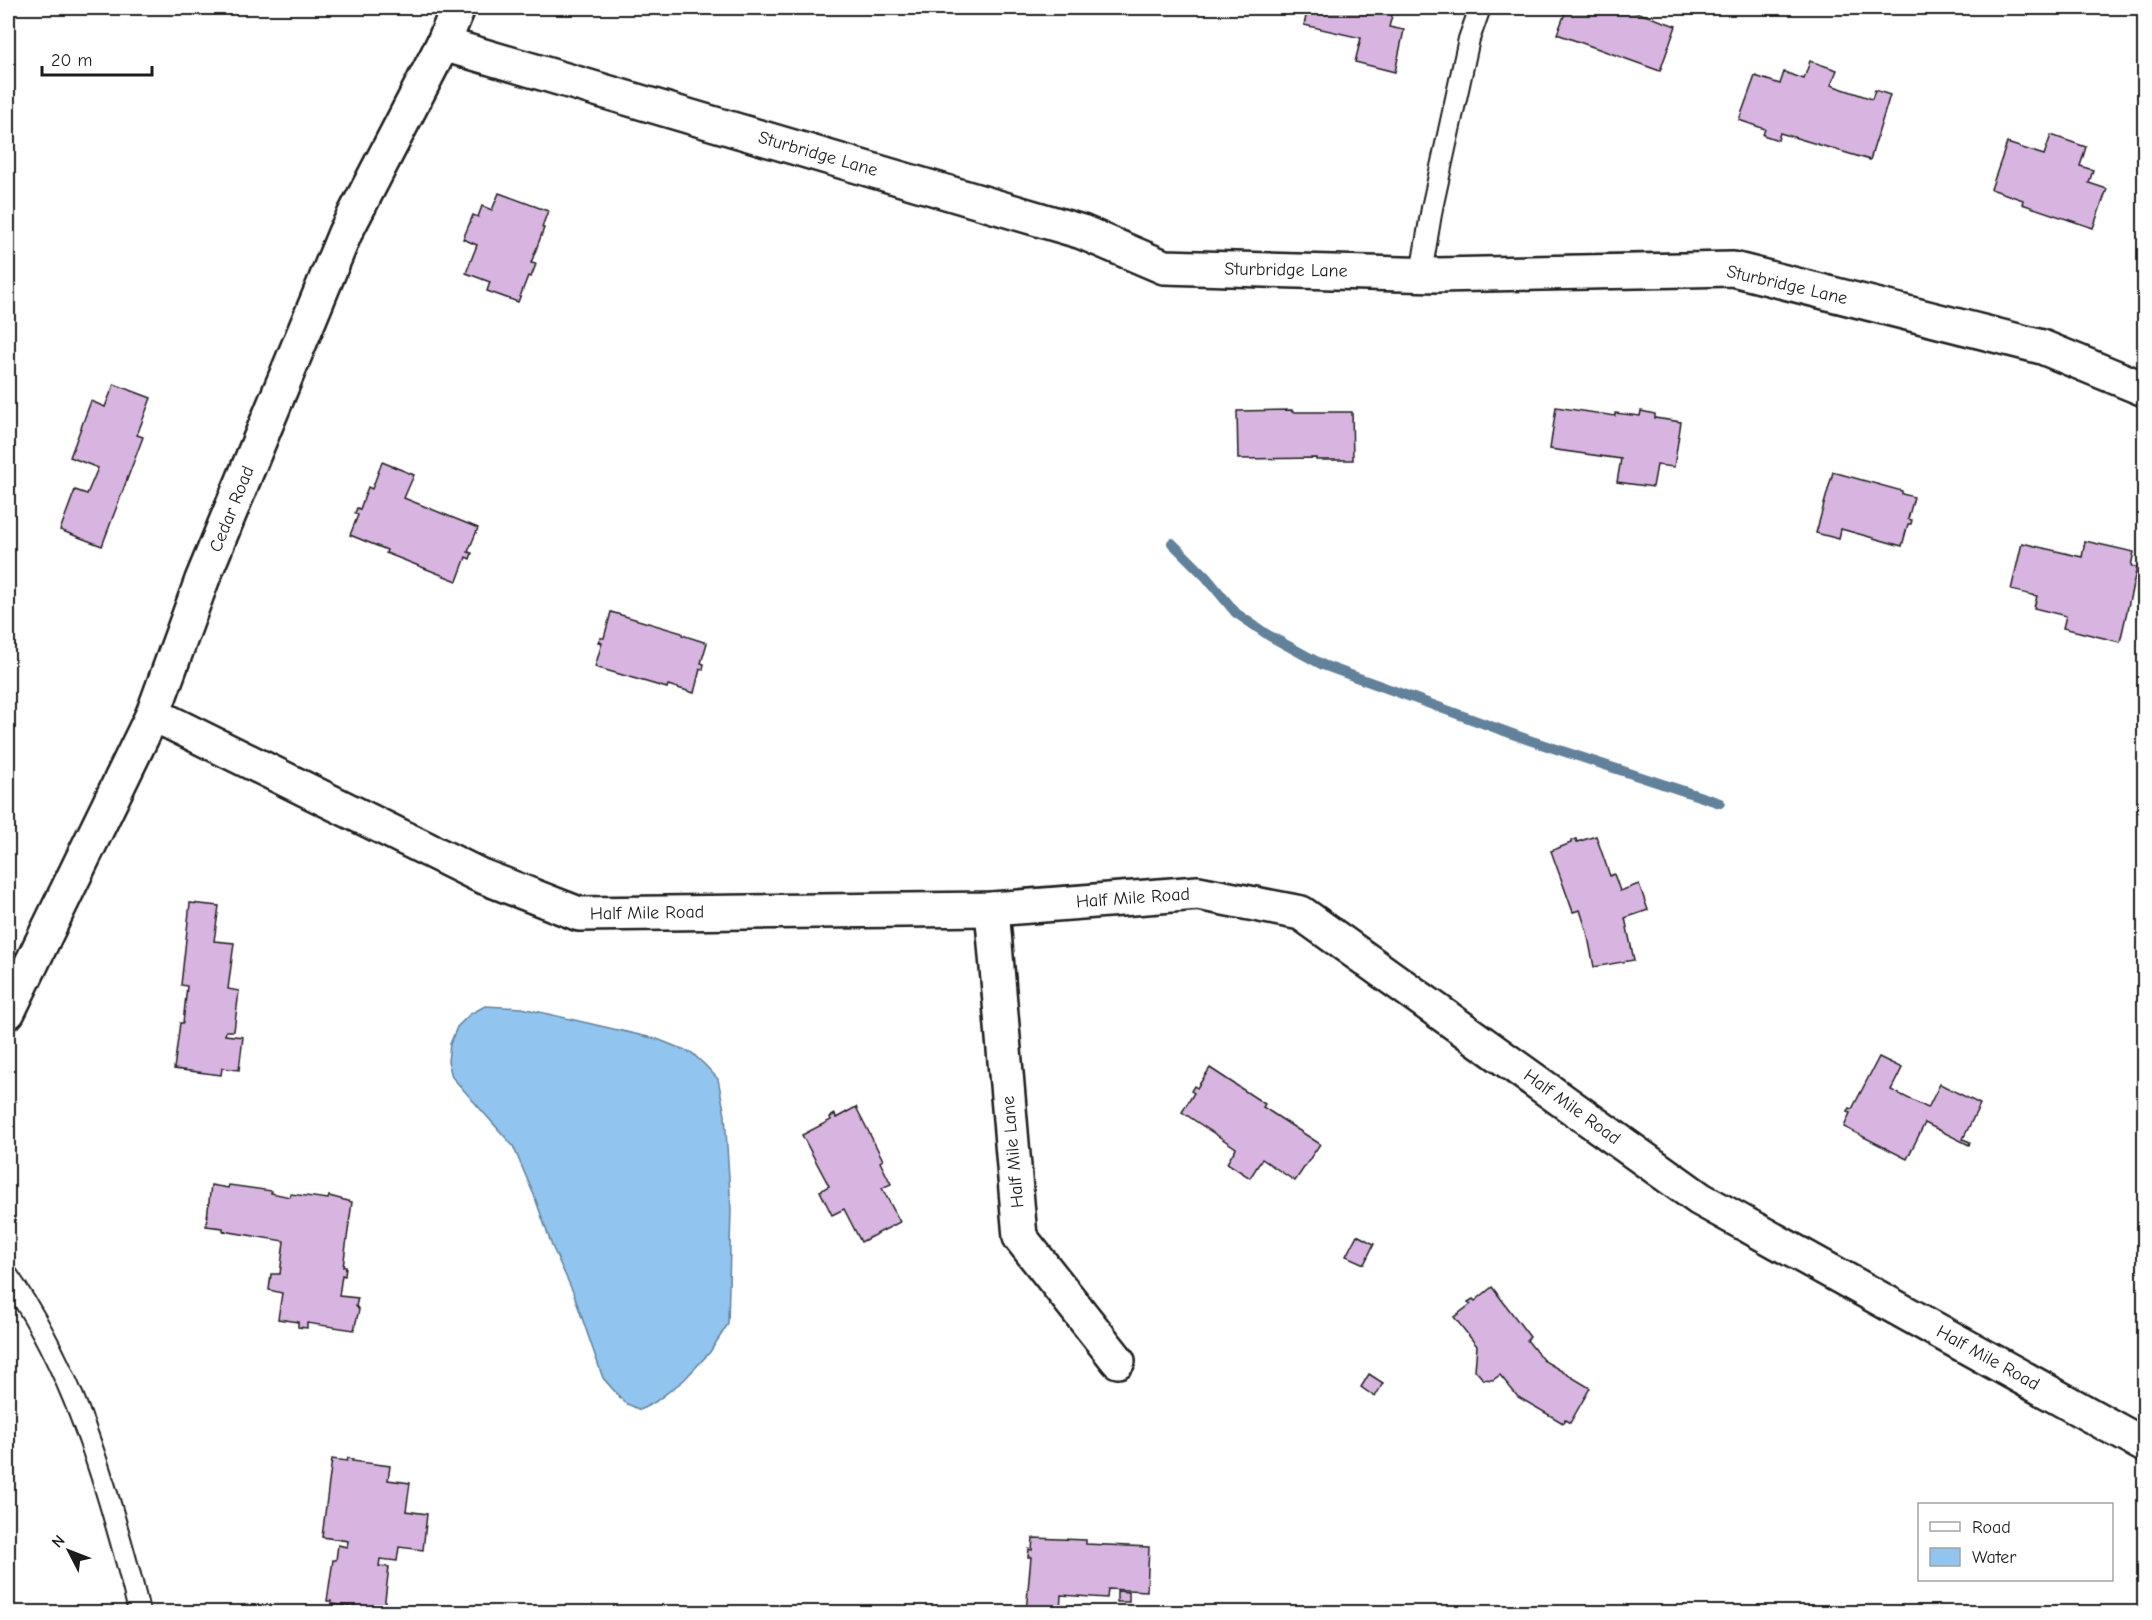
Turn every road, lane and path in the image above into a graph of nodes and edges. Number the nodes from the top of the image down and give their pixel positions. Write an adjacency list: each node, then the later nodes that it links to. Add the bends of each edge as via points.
1 (458, 8): 3 (street, Cedar Road)
2 (1480, 8): 4 (lane, via 1469,39 1439,174)
3 (443, 44): 4 (street, Sturbridge Lane, via 1082,232 1164,267); 6 (street, Cedar Road, via 345,232 202,580)
4 (1421, 274): 5 (street, Sturbridge Lane, via 1733,269 2042,347)
5 (2145, 389)
6 (153, 714): 7 (street, Half Mile Road, via 479,875 579,914); 8 (street, Cedar Road)
7 (992, 909): 10 (street, Half Mile Lane, via 1020,1237); 11 (street, Half Mile Road, via 1198,893 1300,913 1700,1198)
8 (8, 1012)
9 (8, 1276): 12 (lane, via 68,1381 102,1475)
10 (1118, 1361)
11 (2145, 1445)
12 (139, 1612)

